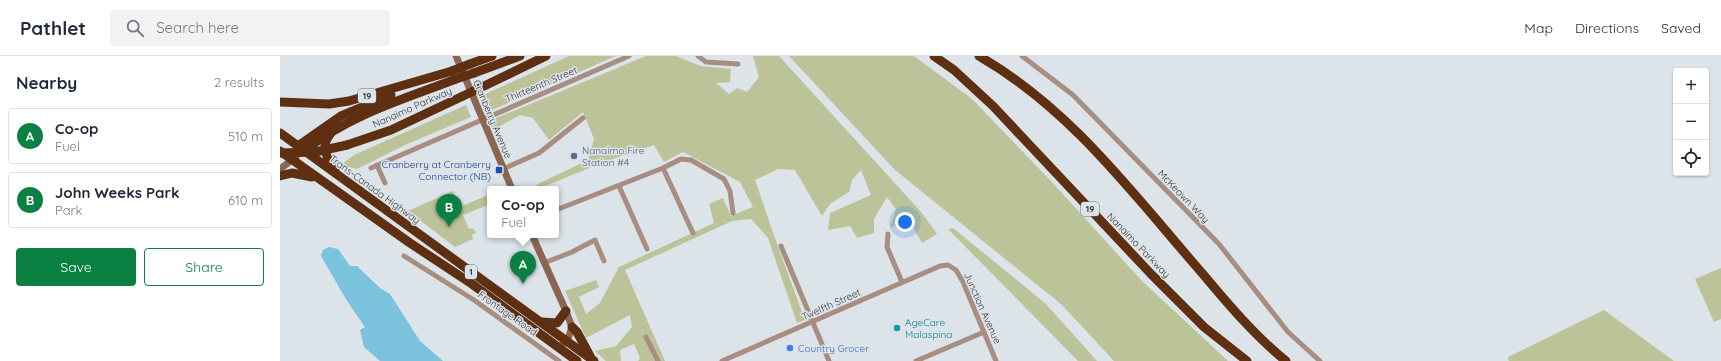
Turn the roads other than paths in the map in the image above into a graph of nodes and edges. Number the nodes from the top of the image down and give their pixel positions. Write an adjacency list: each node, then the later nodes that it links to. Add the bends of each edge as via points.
1 (456, 56): 14 (street, Cranberry Avenue)
2 (492, 56): 11 (highway, Nanaimo Parkway / 19, bridge)
3 (520, 56): 15 (highway, bridge, via 366,113)
4 (546, 56): 18 (highway, Nanaimo Parkway, bridge, via 391,130 347,146)
5 (629, 56): 14 (street, Thirteenth Street)
6 (698, 56): 10 (street, via 706,62)
7 (934, 56): 58 (highway, Nanaimo Parkway / 19, via 954,70 993,106 1151,274 1204,326)
8 (979, 56): 59 (highway, via 1014,78 1051,107 1089,143 1232,308)
9 (1022, 56): 60 (street, McKeown Way, via 1073,95 1218,244 1288,332)
10 (738, 64)
11 (452, 71): 12 (highway, Nanaimo Parkway / 19, via 349,101 329,104); 17 (highway, via 350,111 330,122)
12 (280, 102)
13 (583, 118): 23 (street, via 539,153)
14 (482, 119): 19 (street, Thirteenth Street); 23 (street, Cranberry Avenue)
15 (335, 129): 17 (highway); 24 (highway, via 327,138 324,148)
16 (280, 133): 17 (highway, 1)
17 (302, 148): 18 (street); 24 (highway, Trans-Canada Highway / 1)
18 (284, 156): 22 (street); 26 (highway, 1)
19 (377, 165): 20 (street, Thirteenth Street); 27 (street)
20 (371, 168)
21 (664, 168): 29 (street); 31 (street, via 681,159 691,160 724,179 730,192); 32 (street)
22 (280, 169)
23 (504, 169): 28 (street, Cranberry Avenue)
24 (337, 175): 43 (highway, Trans-Canada Highway / 1)
25 (280, 176): 26 (highway, via 292,173)
26 (319, 179): 49 (highway, 1)
27 (385, 183)
28 (511, 186)
29 (619, 186): 30 (street); 36 (street)
30 (559, 209)
31 (733, 212)
32 (693, 233)
33 (888, 234): 41 (street, via 888,247)
34 (533, 238): 39 (street)
35 (781, 246): 44 (street)
36 (647, 249)
37 (404, 256): 51 (street, Frontage Road, via 474,300)
38 (604, 261): 39 (street, via 595,240)
39 (544, 263): 42 (street)
40 (948, 264): 41 (street, Twelfth Street); 46 (street, Junction Avenue, via 956,270 963,282)
41 (902, 282): 44 (street, Twelfth Street)
42 (566, 311): 43 (highway, via 557,323); 45 (street)
43 (539, 322): 48 (highway, Trans-Canada Highway / 1)
44 (812, 322): 54 (street, Twelfth Street); 55 (street)
45 (572, 327): 48 (street); 50 (highway)
46 (984, 332): 56 (street); 57 (street, Junction Avenue)
47 (646, 337): 53 (street)
48 (566, 340): 49 (street); 50 (highway, Trans-Canada Highway / 1)
49 (560, 348): 52 (highway, 1)
50 (593, 360)
51 (559, 361)
52 (577, 361)
53 (658, 361)
54 (722, 361)
55 (829, 361)
56 (916, 361)
57 (996, 361)
58 (1247, 361)
59 (1286, 361)
60 (1320, 361)

